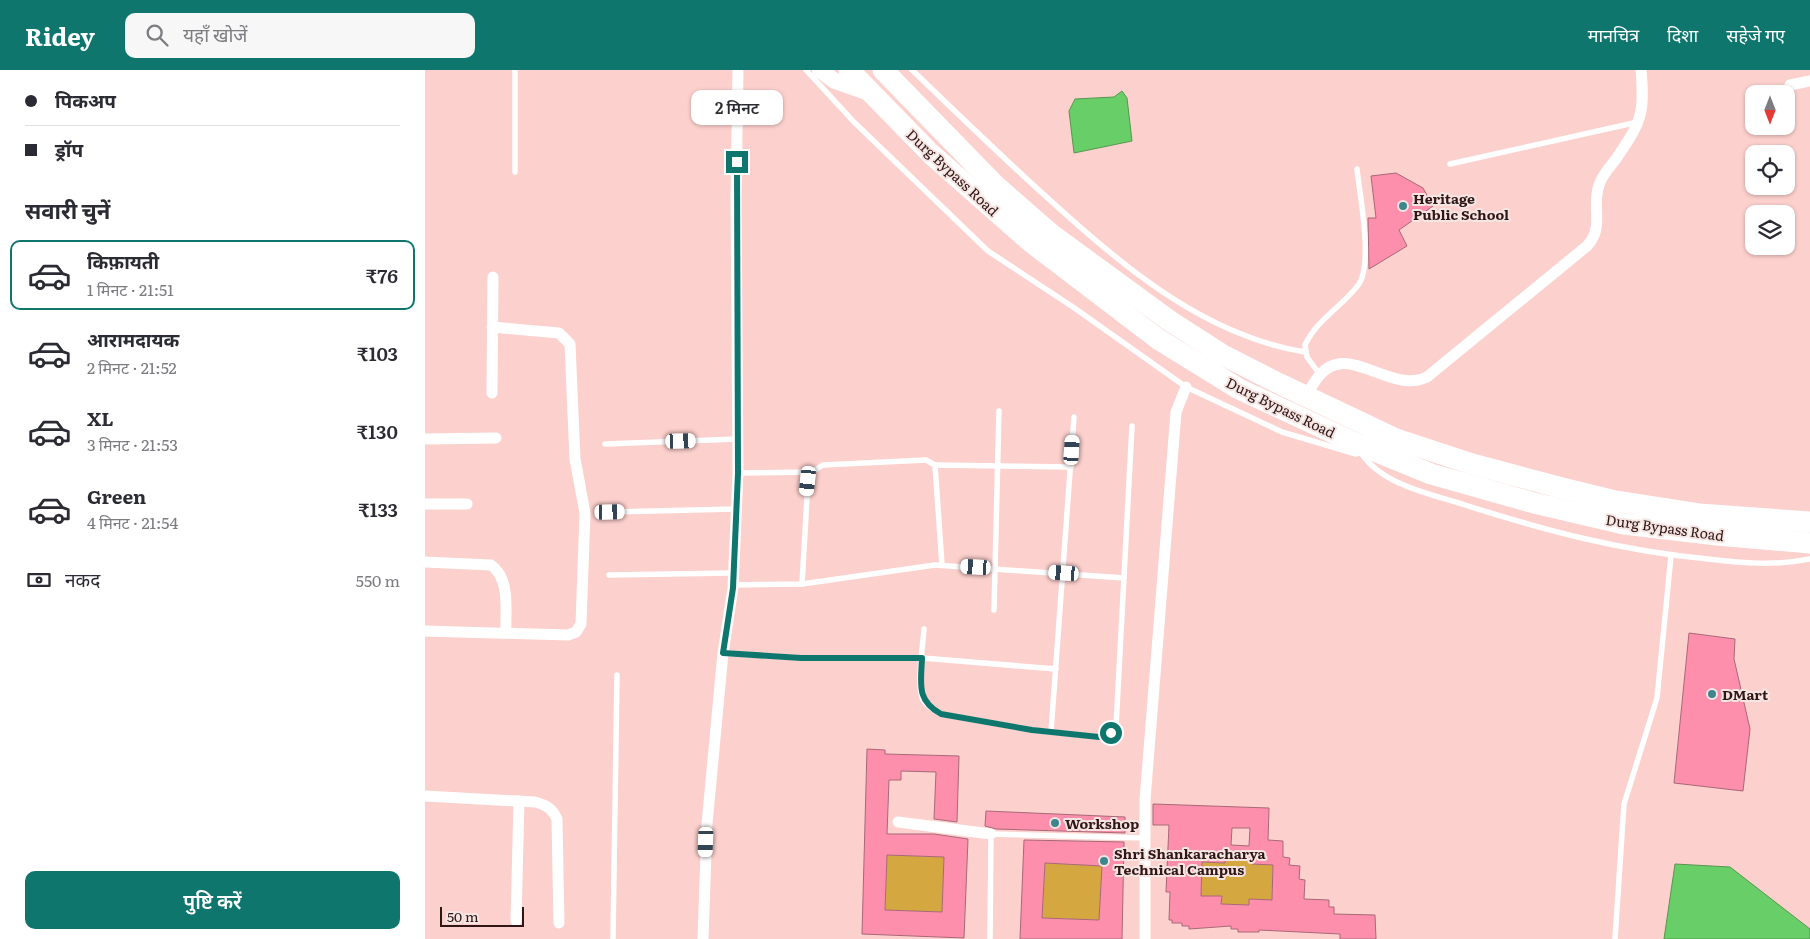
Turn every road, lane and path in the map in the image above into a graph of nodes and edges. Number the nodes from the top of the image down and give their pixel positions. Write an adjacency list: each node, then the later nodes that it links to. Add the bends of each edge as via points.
1 (515, 70): 15 (lane)
2 (738, 70): 28 (street)
3 (806, 70): 20 (lane, via 854,122 987,251 1073,307)
4 (820, 70): 11 (street, via 835,81)
5 (849, 70): 11 (highway, Durg Bypass Road)
6 (883, 70): 22 (highway, Durg Bypass Road, via 996,186 1051,234 1215,350)
7 (912, 70): 18 (lane, via 1099,245 1171,298 1227,330 1279,348)
8 (1641, 70): 12 (street, via 1644,99)
9 (1810, 81): 10 (street)
10 (1790, 85)
11 (875, 95): 30 (highway, Durg Bypass Road, via 987,206 1142,327 1239,389)
12 (1640, 122): 13 (lane); 19 (street, via 1600,181 1595,196 1598,227 1595,236 1579,253 1427,377 1417,382 1397,381 1349,363)
13 (1449, 164)
14 (1357, 169): 18 (lane, via 1366,267 1359,284 1308,338)
15 (515, 172)
16 (493, 277): 17 (street)
17 (492, 327): 21 (street); 56 (street, via 559,332 570,344 575,460 585,513 581,624 576,632 568,635)
18 (1305, 352): 19 (lane)
19 (1319, 375): 22 (street)
20 (1185, 387): 30 (lane, via 1282,432); 66 (street, via 1176,412 1145,800)
21 (492, 393)
22 (1307, 396): 40 (highway, Durg Bypass Road, via 1396,438 1472,464 1559,487 1615,501 1699,514)
23 (999, 411): 32 (lane)
24 (1075, 417): 33 (lane)
25 (1133, 426): 50 (lane)
26 (496, 438): 27 (street)
27 (425, 439)
28 (739, 440): 29 (lane); 35 (street)
29 (605, 444)
30 (1359, 450): 41 (highway, Durg Bypass Road, via 1534,503 1623,524); 42 (lane, via 1379,472 1411,487 1514,521 1604,545)
31 (935, 465): 32 (lane); 34 (lane, via 926,460 823,465); 45 (lane)
32 (997, 466): 33 (lane); 46 (lane)
33 (1071, 467): 48 (lane)
34 (812, 472): 35 (lane); 51 (lane, via 806,502)
35 (738, 473): 38 (street)
36 (425, 504): 37 (street)
37 (467, 504)
38 (735, 509): 39 (lane); 47 (street)
39 (610, 512)
40 (1810, 522)
41 (1810, 543)
42 (1671, 556): 43 (lane, via 1763,565); 73 (lane, via 1657,698 1624,804)
43 (1810, 559)
44 (425, 562): 56 (street, via 491,565 499,571 504,584)
45 (942, 566): 46 (lane); 51 (lane)
46 (994, 568): 48 (lane); 53 (lane)
47 (732, 573): 49 (lane); 52 (street)
48 (1064, 573): 50 (lane); 59 (lane)
49 (609, 575)
50 (1124, 578): 61 (lane, via 1116,727 1111,733 1099,737)
51 (802, 584): 52 (lane)
52 (732, 585): 57 (street)
53 (994, 610)
54 (924, 629): 58 (lane)
55 (425, 631): 56 (street)
56 (505, 633)
57 (723, 653): 58 (lane, via 801,658); 70 (street, via 707,824)
58 (922, 658): 59 (lane); 61 (lane, via 923,700 941,714)
59 (1056, 669): 61 (lane)
60 (617, 675): 69 (lane)
61 (1051, 732)
62 (425, 796): 63 (street)
63 (519, 801): 67 (street); 68 (street, via 546,805 557,819)
64 (898, 822): 65 (street)
65 (991, 834): 66 (lane); 71 (lane)
66 (1145, 838): 72 (street)
67 (516, 921)
68 (559, 923)
69 (613, 939)
70 (703, 939)
71 (990, 939)
72 (1145, 939)
73 (1615, 939)

